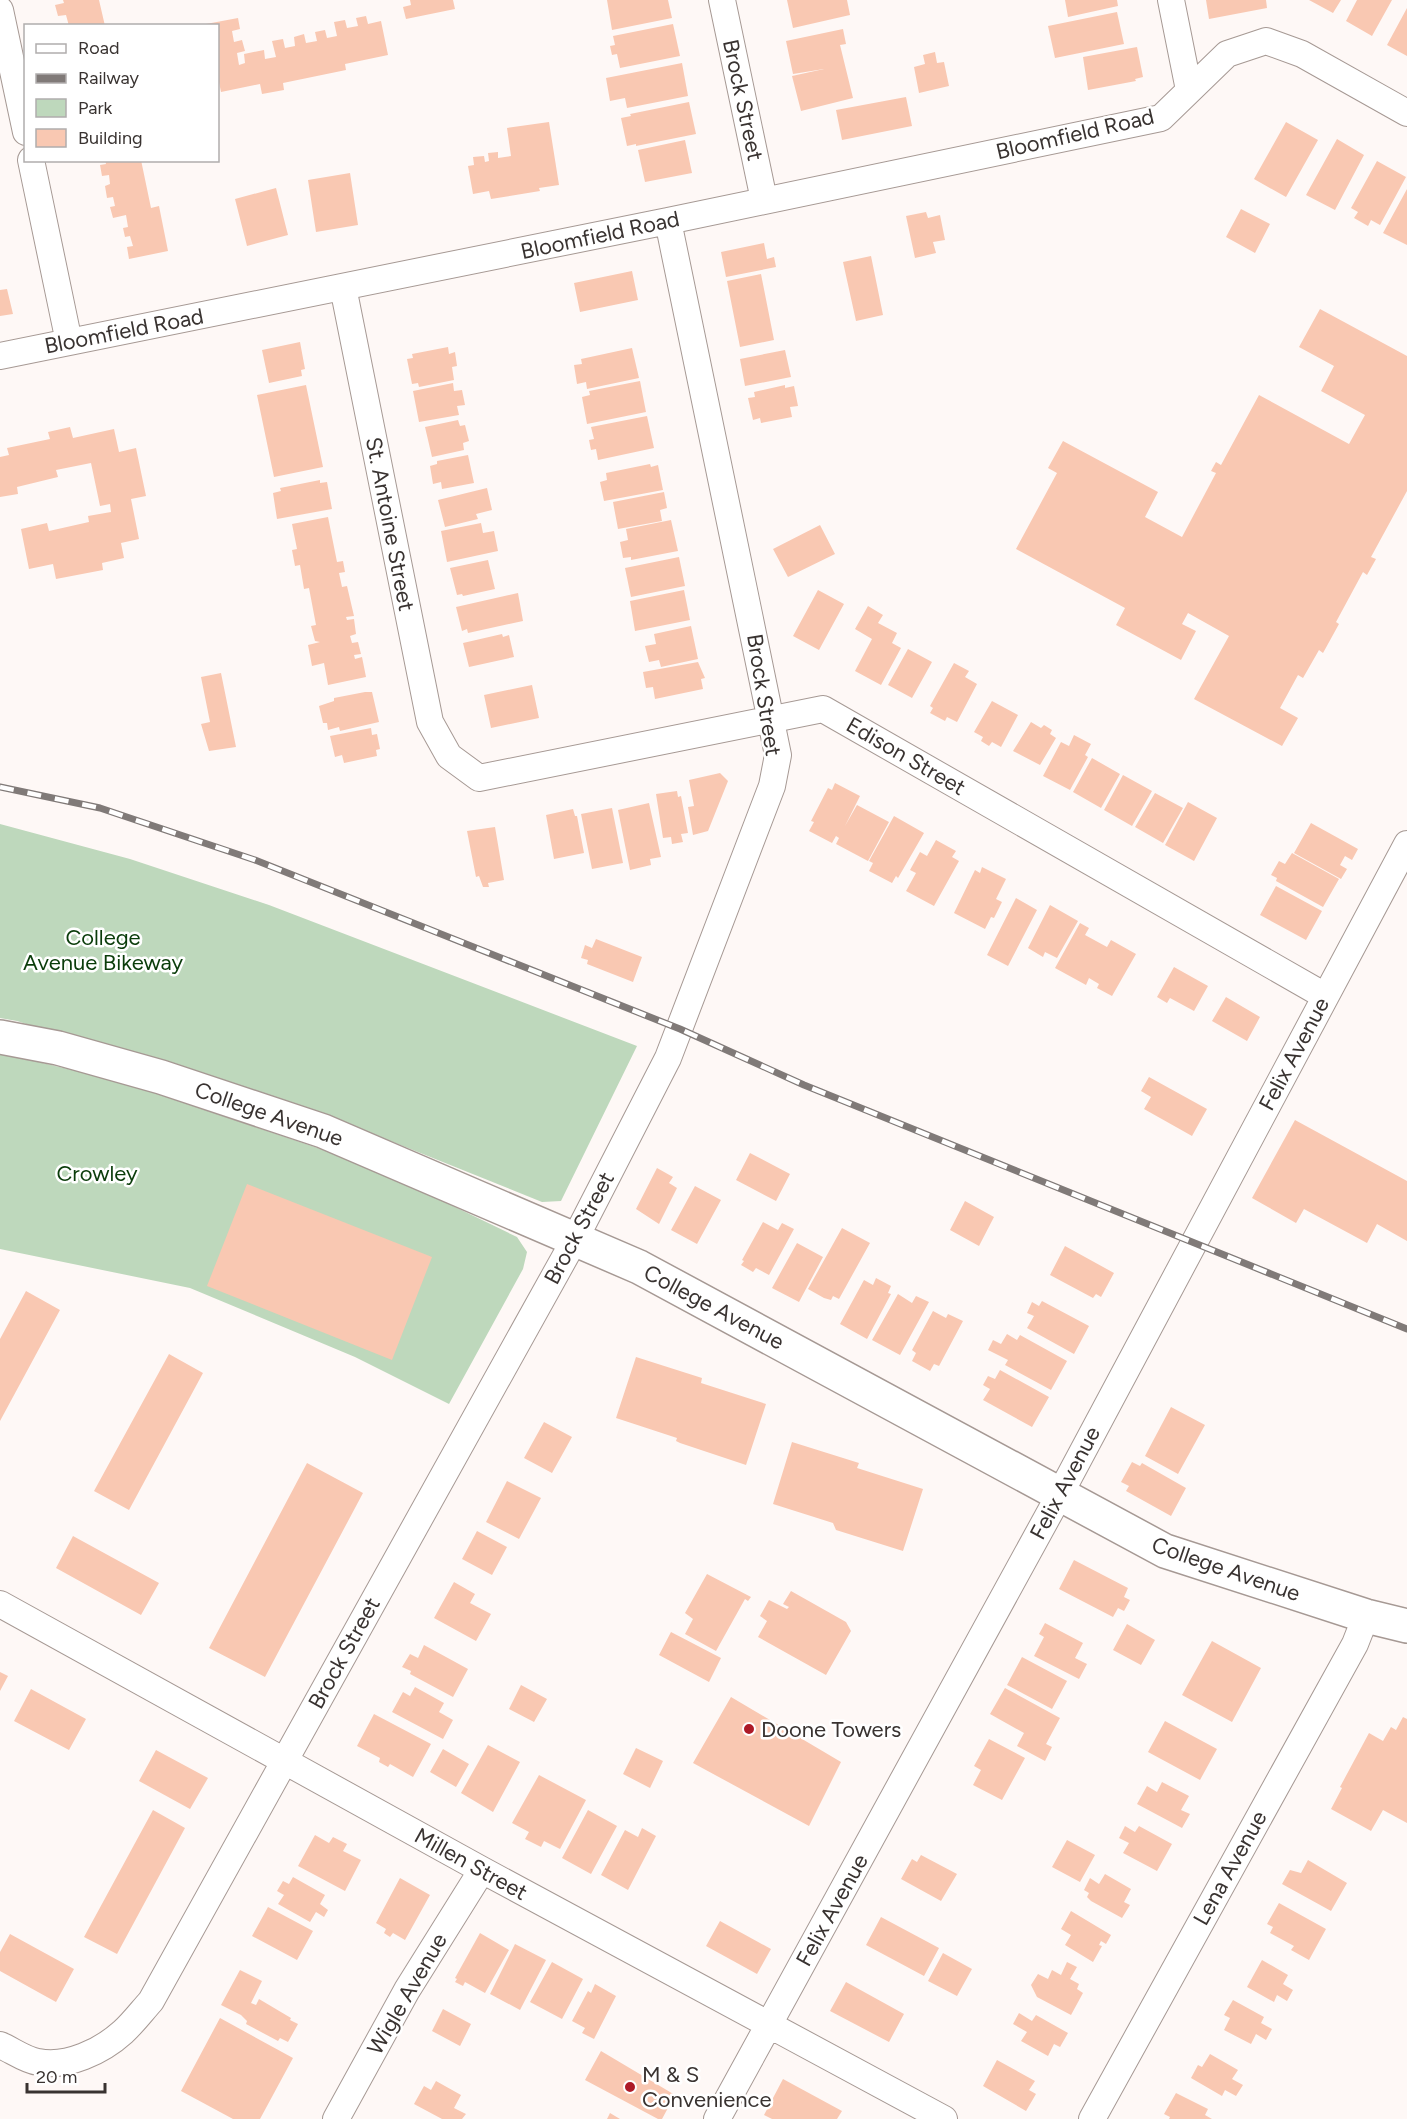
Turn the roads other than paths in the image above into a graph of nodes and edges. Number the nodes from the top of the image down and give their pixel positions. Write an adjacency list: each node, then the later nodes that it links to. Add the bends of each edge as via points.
1 (722, 0): 8 (street, Brock Street)
2 (1171, 0): 4 (street)
3 (0, 10): 6 (street)
4 (1189, 90): 5 (street, Bloomfield Road, via 1227,54 1266,41 1302,54); 8 (street, Bloomfield Road, via 1161,118)
5 (1407, 113)
6 (24, 123)
7 (32, 162): 11 (street)
8 (764, 200): 9 (street, Bloomfield Road)
9 (668, 221): 10 (street, Bloomfield Road); 13 (street, Brock Street)
10 (343, 287): 11 (street, Bloomfield Road); 14 (street, St. Antoine Street, via 430,722)
11 (69, 342): 12 (street, Bloomfield Road)
12 (0, 356)
13 (771, 719): 14 (street, Edison Street, via 479,778); 16 (street, Edison Street, via 823,709); 18 (street, Brock Street, via 778,755 772,786 668,1058)
14 (449, 756)
15 (1407, 844): 16 (street, Felix Avenue)
16 (1325, 996): 19 (street, Felix Avenue)
17 (0, 1037): 18 (street, College Avenue, via 127,1067 313,1128)
18 (575, 1239): 19 (street, College Avenue, via 649,1272); 23 (street, Brock Street)
19 (1060, 1494): 21 (street, College Avenue, via 1165,1551); 25 (street, Felix Avenue)
20 (0, 1604): 23 (street, Millen Street)
21 (1366, 1616): 22 (street, College Avenue); 30 (street, Lena Avenue, via 1345,1661)
22 (1407, 1626)
23 (285, 1760): 24 (street, Millen Street); 26 (street, Brock Street, via 151,2001 123,2032 87,2055 62,2063 37,2062)
24 (482, 1870): 25 (street, Millen Street); 27 (street, Wigle Avenue, via 407,1990)
25 (769, 2024): 28 (street, Felix Avenue); 29 (street, Millen Street)
26 (0, 2045)
27 (336, 2119)
28 (717, 2119)
29 (944, 2119)
30 (1092, 2119)

